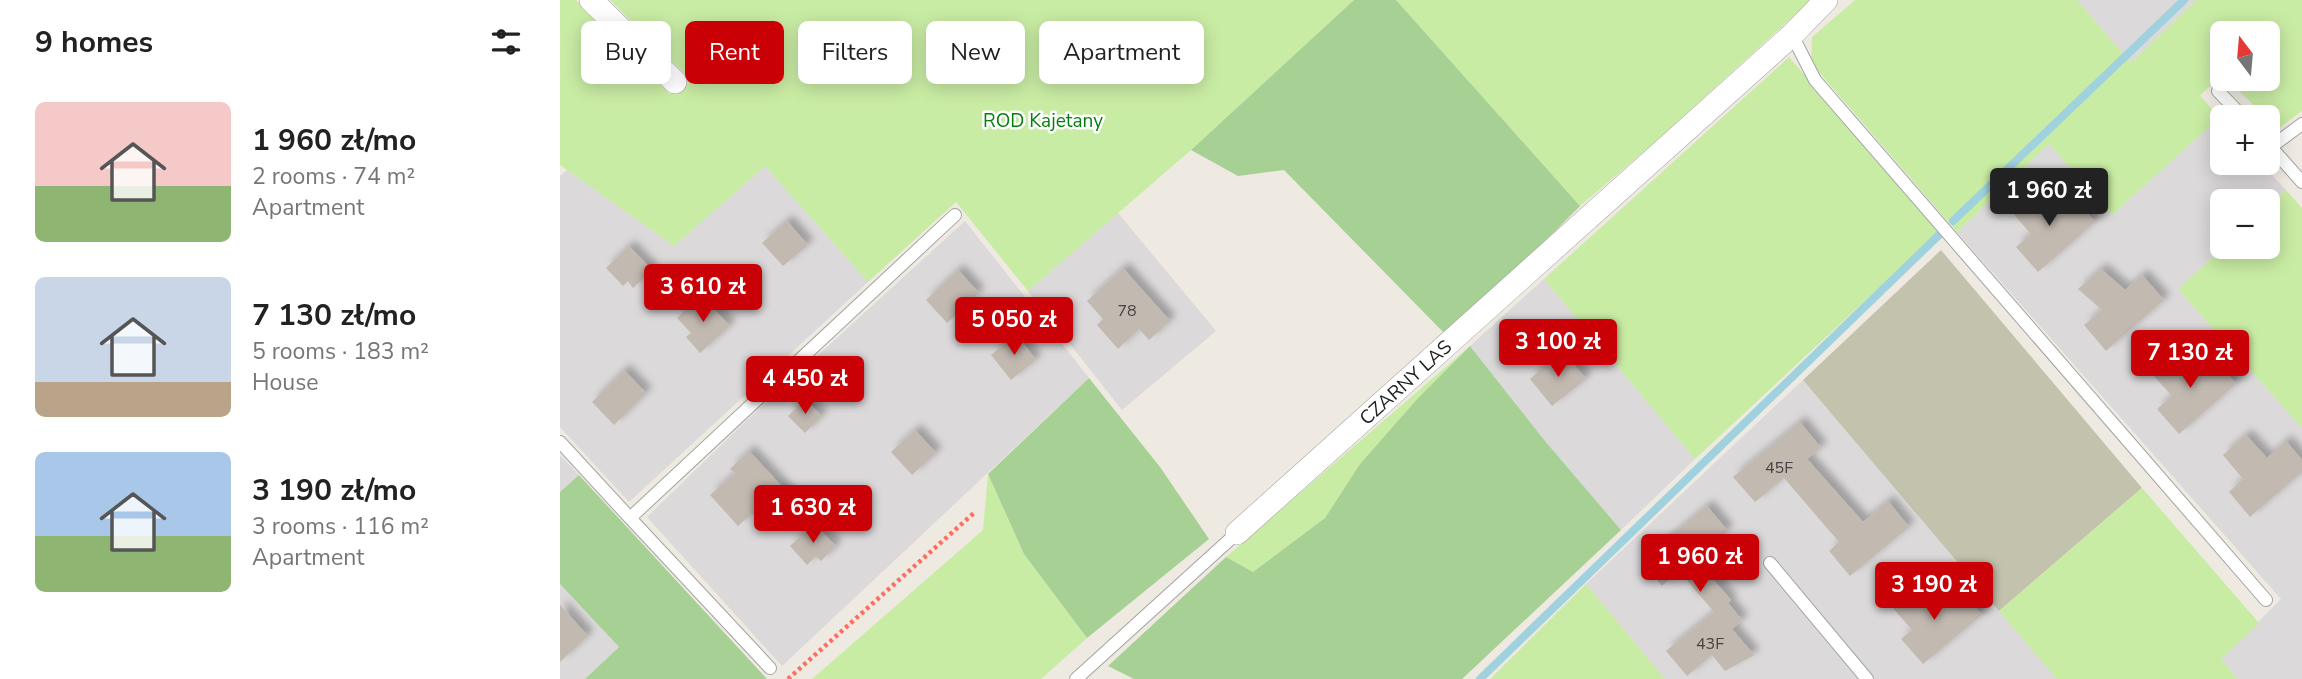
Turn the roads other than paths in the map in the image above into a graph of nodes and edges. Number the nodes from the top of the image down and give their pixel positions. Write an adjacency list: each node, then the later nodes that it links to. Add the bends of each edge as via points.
1 (591, 0): 4 (street)
2 (1826, 0): 3 (street, CZARNY LAS)
3 (1792, 35): 14 (street, CZARNY LAS); 16 (lane, via 1815,80)
4 (675, 82)
5 (2218, 91): 6 (lane)
6 (2231, 105)
7 (2302, 124): 8 (lane)
8 (2280, 138)
9 (2280, 157): 10 (lane)
10 (2302, 182)
11 (955, 215): 13 (lane)
12 (560, 442): 13 (lane)
13 (629, 518): 17 (lane)
14 (1237, 533): 18 (lane, CZARNY LAS)
15 (1770, 563): 19 (lane)
16 (2266, 600)
17 (769, 668)
18 (1076, 679)
19 (1867, 679)

